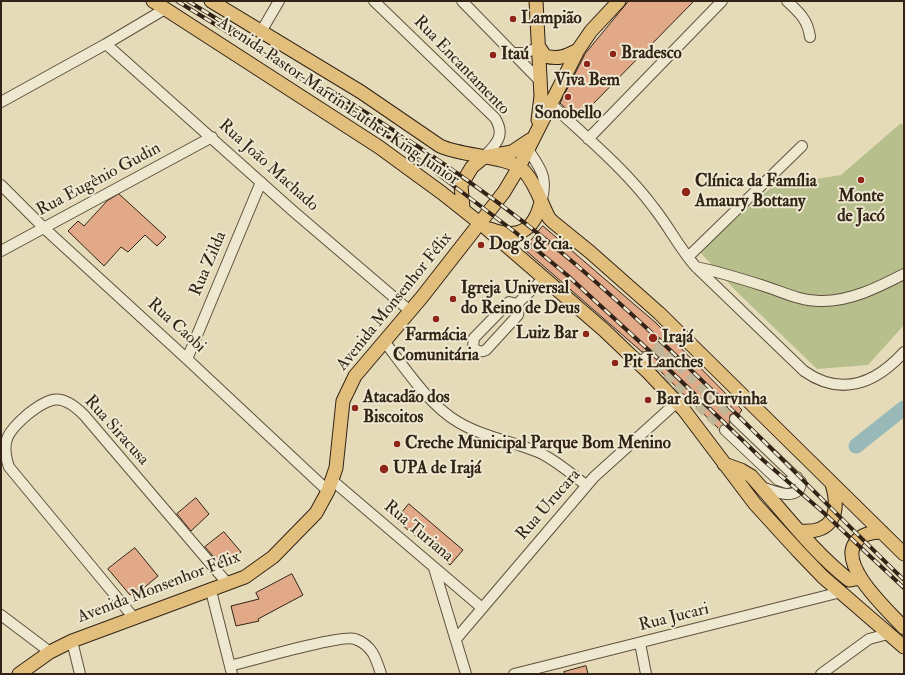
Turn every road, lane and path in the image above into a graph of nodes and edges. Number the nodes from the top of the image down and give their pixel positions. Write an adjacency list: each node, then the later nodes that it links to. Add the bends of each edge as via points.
1 (153, 1): 10 (main road, Avenida Pastor Martin Luther King Junior)
2 (211, 1): 11 (main road, Avenida Pastor Martin Luther King Junior)
3 (280, 1): 11 (street)
4 (374, 1): 24 (street, Rua Encantamento, via 495,118 501,132 494,146)
5 (462, 1): 16 (street)
6 (536, 1): 15 (main road)
7 (619, 1): 14 (main road, Avenida Monsenhor Félix, via 595,26)
8 (722, 1): 22 (street)
9 (787, 1): 12 (street, via 804,17)
10 (165, 9): 13 (street); 29 (main road, Avenida Pastor Martin Luther King Junior, via 344,124)
11 (262, 30): 24 (main road, Avenida Pastor Martin Luther King Junior, via 361,92 440,146 450,151)
12 (810, 37)
13 (106, 44): 18 (street); 20 (street, Rua João Machado)
14 (578, 50): 15 (main road, via 556,58); 19 (main road, Avenida Monsenhor Félix)
15 (542, 52): 16 (street); 17 (main road); 19 (main road)
16 (513, 53): 17 (street)
17 (540, 81): 21 (main road, via 541,103)
18 (1, 102)
19 (551, 104): 21 (main road, Avenida Monsenhor Félix); 22 (street)
20 (212, 137): 26 (street, Rua João Machado); 31 (street, Rua Eugênio Gudin)
21 (532, 138): 24 (main road, via 512,152); 25 (main road, Avenida Monsenhor Félix); 28 (street, via 545,186)
22 (588, 139): 33 (street, via 654,207)
23 (802, 146): 33 (street)
24 (484, 157): 25 (main road, Avenida Pastor Martin Luther King Junior); 29 (main road, via 472,166 461,184)
25 (519, 167): 28 (main road, via 527,176); 30 (main road, Avenida Monsenhor Félix)
26 (261, 182): 38 (street, Rua João Machado); 42 (street, Rua Zilda)
27 (1, 186): 31 (street, Rua Caobi)
28 (540, 202): 30 (main road, via 533,222 520,232 501,234); 49 (main road, via 553,222 636,291)
29 (463, 208): 30 (main road, Avenida Pastor Martin Luther King Junior)
30 (483, 226): 36 (main road, Avenida Pastor Martin Luther King Junior); 38 (main road, Avenida Monsenhor Félix)
31 (44, 228): 32 (street, Rua Eugênio Gudin); 42 (street, Rua Caobi)
32 (1, 251)
33 (688, 258): 34 (street)
34 (696, 267): 35 (street, via 737,277 798,298 822,301 859,294); 41 (street, via 804,371 821,382 833,386 853,384 879,374)
35 (904, 274)
36 (544, 278): 37 (street); 43 (main road, Avenida Pastor Martin Luther King Junior)
37 (517, 304): 37 (street, via 518,315 486,350 475,350 474,338 505,304)
38 (410, 311): 39 (main road, Avenida Monsenhor Félix)
39 (384, 341): 50 (street, via 431,400 448,416 468,428 546,456); 51 (main road, Avenida Monsenhor Félix, via 355,376 343,401 338,455)
40 (646, 357): 43 (street)
41 (903, 357)
42 (187, 359): 51 (street, Rua Caobi)
43 (648, 372): 44 (main road, Avenida Pastor Martin Luther King Junior)
44 (677, 402): 47 (main road, Avenida Pastor Martin Luther King Junior); 50 (street, Rua Urucara)
45 (735, 419): 48 (street)
46 (725, 430): 48 (street, via 778,480 787,483)
47 (724, 464): 52 (main road, via 746,473); 60 (main road, Avenida Pastor Martin Luther King Junior, via 755,504 798,552)
48 (797, 477): 52 (street, via 800,487 791,494 774,492)
49 (832, 484): 53 (main road, via 836,509 829,523 816,531); 54 (main road)
50 (586, 485): 61 (street, Rua Urucara)
51 (330, 486): 56 (street, Rua Turiana); 58 (main road, Avenida Monsenhor Félix, via 316,513 273,557 244,577)
52 (760, 486): 53 (main road)
53 (799, 531): 57 (main road, via 849,580)
54 (882, 532): 55 (main road); 57 (main road, via 869,533 854,544 852,558)
55 (904, 554)
56 (434, 568): 61 (street, Rua Turiana); 67 (street)
57 (860, 578): 65 (main road)
58 (228, 584): 59 (main road, Avenida Monsenhor Félix); 63 (street, Rua Siracusa, via 75,406 66,401 44,401 12,427 5,450 10,467)
59 (211, 591): 63 (main road, Avenida Monsenhor Félix); 73 (street)
60 (841, 592): 64 (main road, Avenida Pastor Martin Luther King Junior); 70 (street, Rua Jucari)
61 (482, 608): 67 (street, Rua Urucara)
62 (1, 615): 72 (street)
63 (134, 618): 69 (main road, Avenida Monsenhor Félix)
64 (873, 621): 66 (main road, Avenida Pastor Martin Luther King Junior); 68 (street)
65 (904, 628)
66 (888, 634): 68 (street); 71 (main road, Avenida Pastor Martin Luther King Junior)
67 (456, 639): 78 (street)
68 (869, 639): 81 (street)
69 (72, 641): 72 (main road, Avenida Monsenhor Félix); 76 (street)
70 (640, 643): 74 (street, Rua Jucari); 80 (street)
71 (904, 647)
72 (50, 652): 75 (main road, Avenida Monsenhor Félix)
73 (231, 670): 77 (street, via 349,637 368,646 373,652)
74 (536, 671): 79 (street, Rua Jucari)
75 (19, 674)
76 (80, 674)
77 (381, 674)
78 (466, 674)
79 (514, 674)
80 (646, 674)
81 (820, 674)

